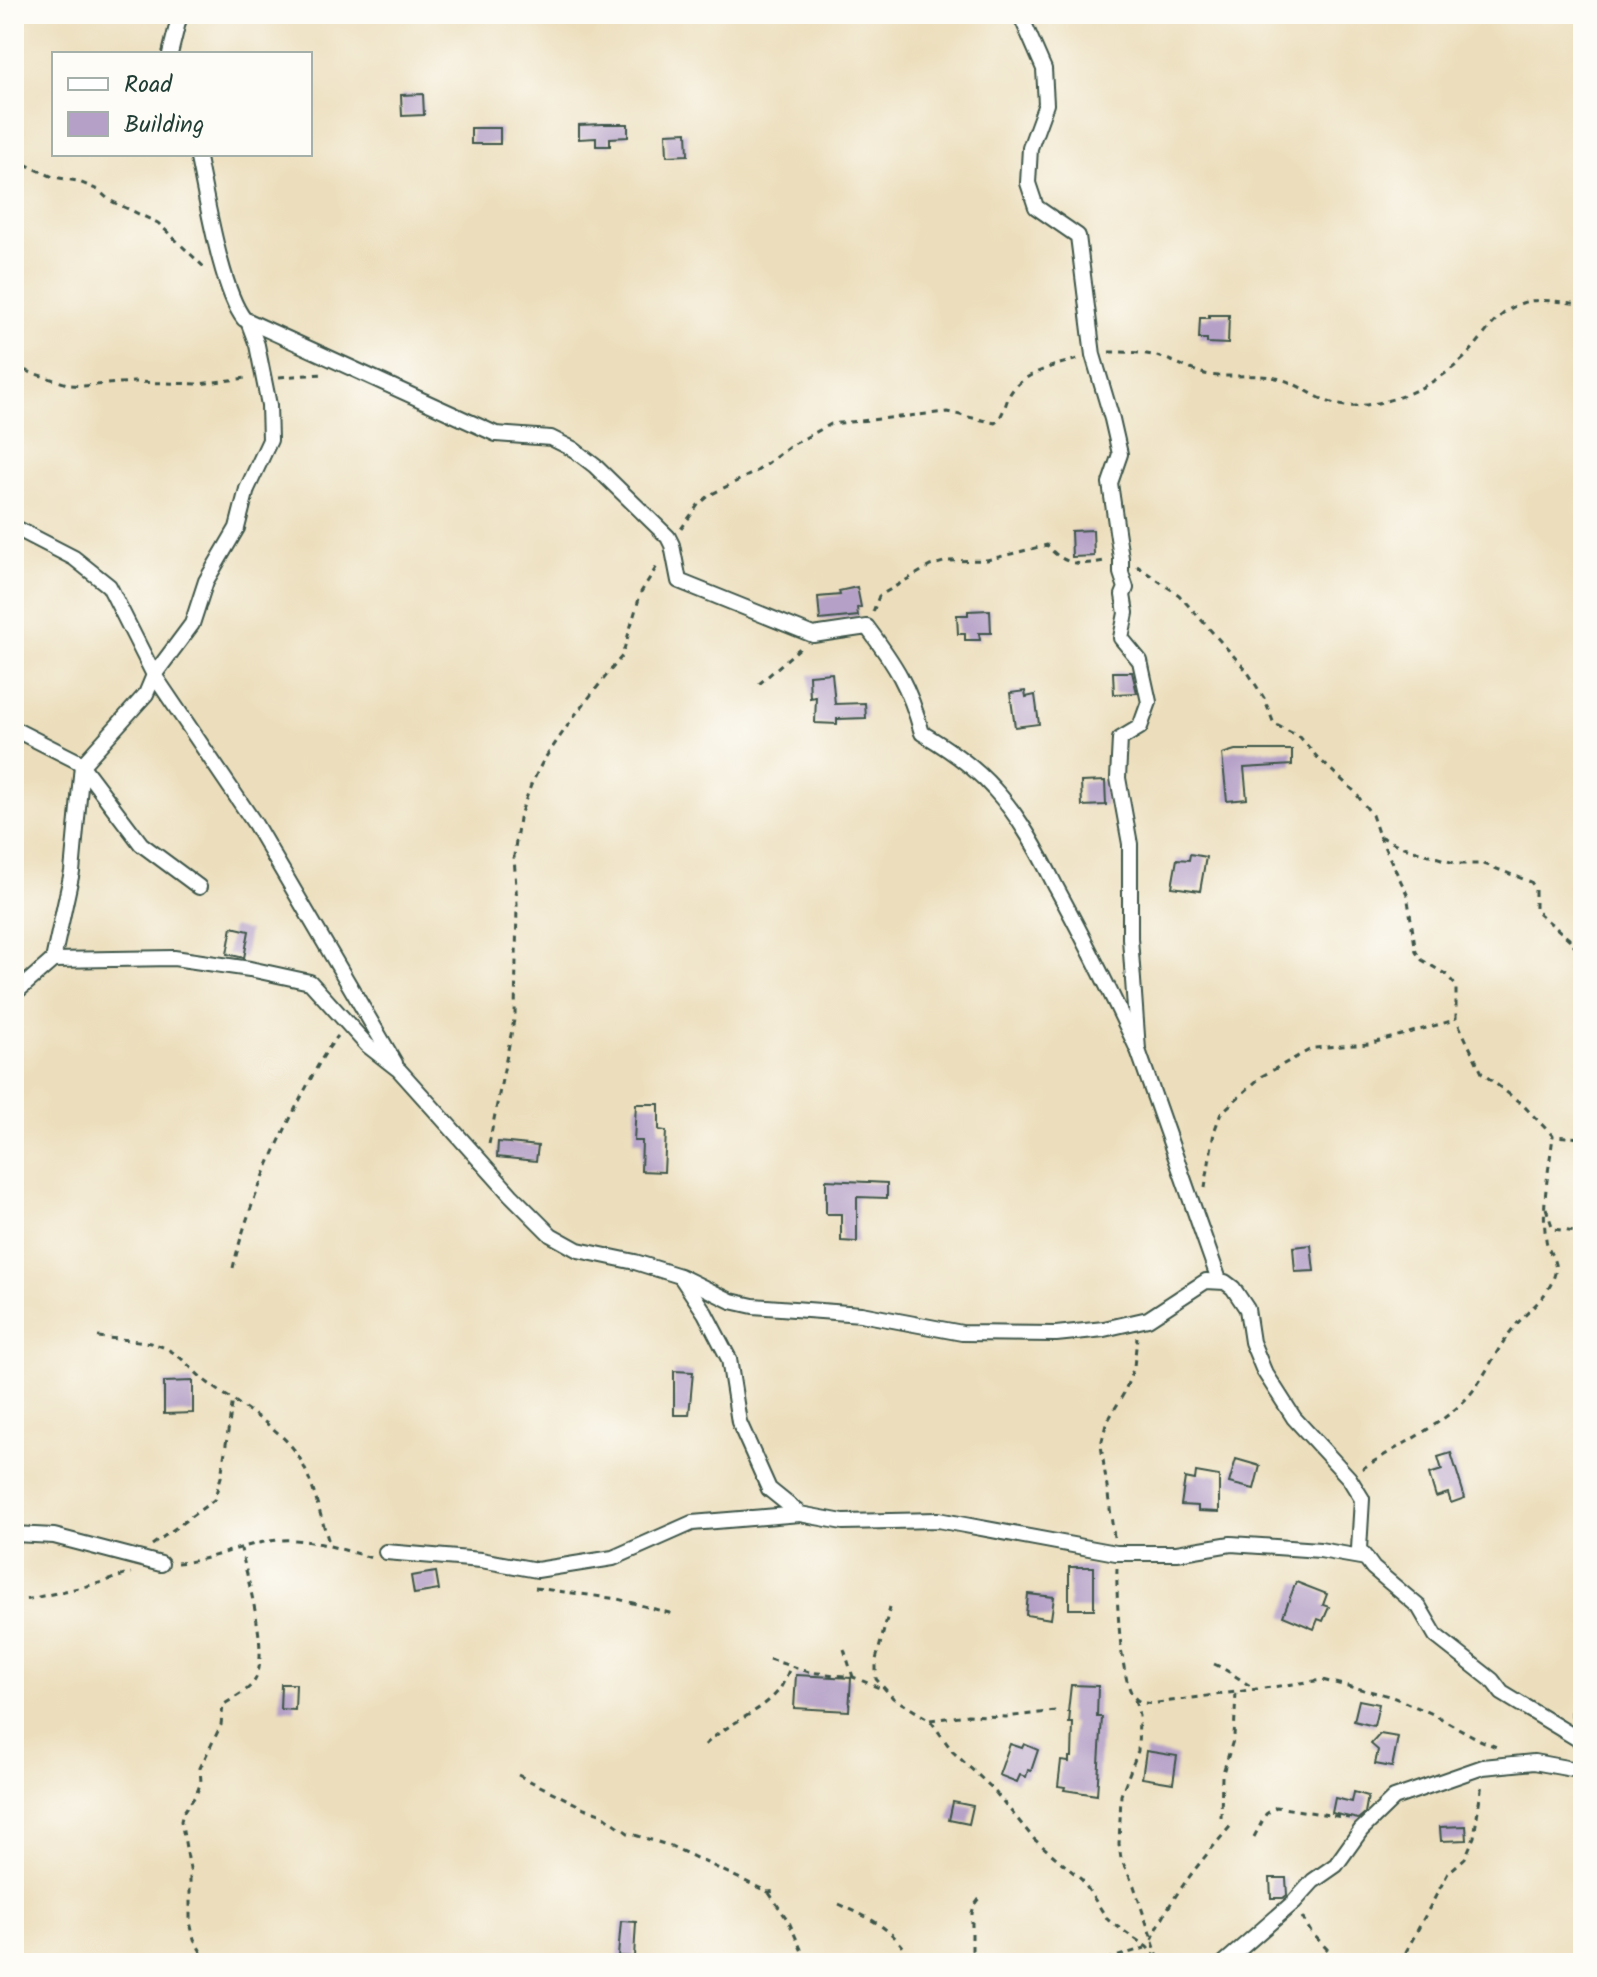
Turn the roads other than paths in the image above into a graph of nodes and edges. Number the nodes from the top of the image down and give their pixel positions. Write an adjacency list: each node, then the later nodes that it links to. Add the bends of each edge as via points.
1 (180, 14): 3 (street)
2 (1020, 14): 13 (street, via 1044,69 1046,104 1030,148 1028,183 1036,207 1078,236 1093,355 1120,454 1110,483 1126,588 1121,638 1140,661 1149,702 1140,727 1120,739 1118,778 1130,844)
3 (170, 52)
4 (197, 156): 5 (street, via 226,279 235,305)
5 (248, 321): 7 (street, via 269,405 270,440 192,624); 13 (street, via 496,434 551,438 573,449 668,537 679,581 813,635 867,627 900,671 922,733 953,751 1010,807)
6 (14, 527): 7 (street, via 74,558 109,586)
7 (154, 675): 9 (street, via 146,694); 14 (street, via 255,824)
8 (14, 729): 9 (street)
9 (82, 765): 10 (street, via 141,844); 11 (street, via 72,872)
10 (199, 887)
11 (53, 960): 12 (street); 14 (street, via 174,958 310,982 367,1045)
12 (14, 994)
13 (1138, 1050): 16 (street)
14 (399, 1070): 15 (street, via 551,1235 564,1244)
15 (680, 1276): 16 (street, via 753,1306 861,1314 962,1333 1056,1334 1139,1322 1206,1281); 17 (street, via 729,1359 739,1422 769,1489)
16 (1219, 1280): 20 (street, via 1233,1288 1247,1309 1264,1371 1294,1418 1362,1499 1359,1549)
17 (800, 1514): 19 (street, via 692,1523 613,1558 537,1570); 20 (street, via 843,1522 938,1520 1116,1553 1177,1553 1231,1544)
18 (14, 1534): 21 (street, via 54,1536)
19 (386, 1552)
20 (1366, 1558): 22 (street, via 1419,1607 1436,1636 1502,1693)
21 (161, 1564)
22 (1580, 1739)
23 (1583, 1771): 24 (street, via 1534,1762 1483,1767 1394,1798 1336,1865)
24 (1224, 1963)

